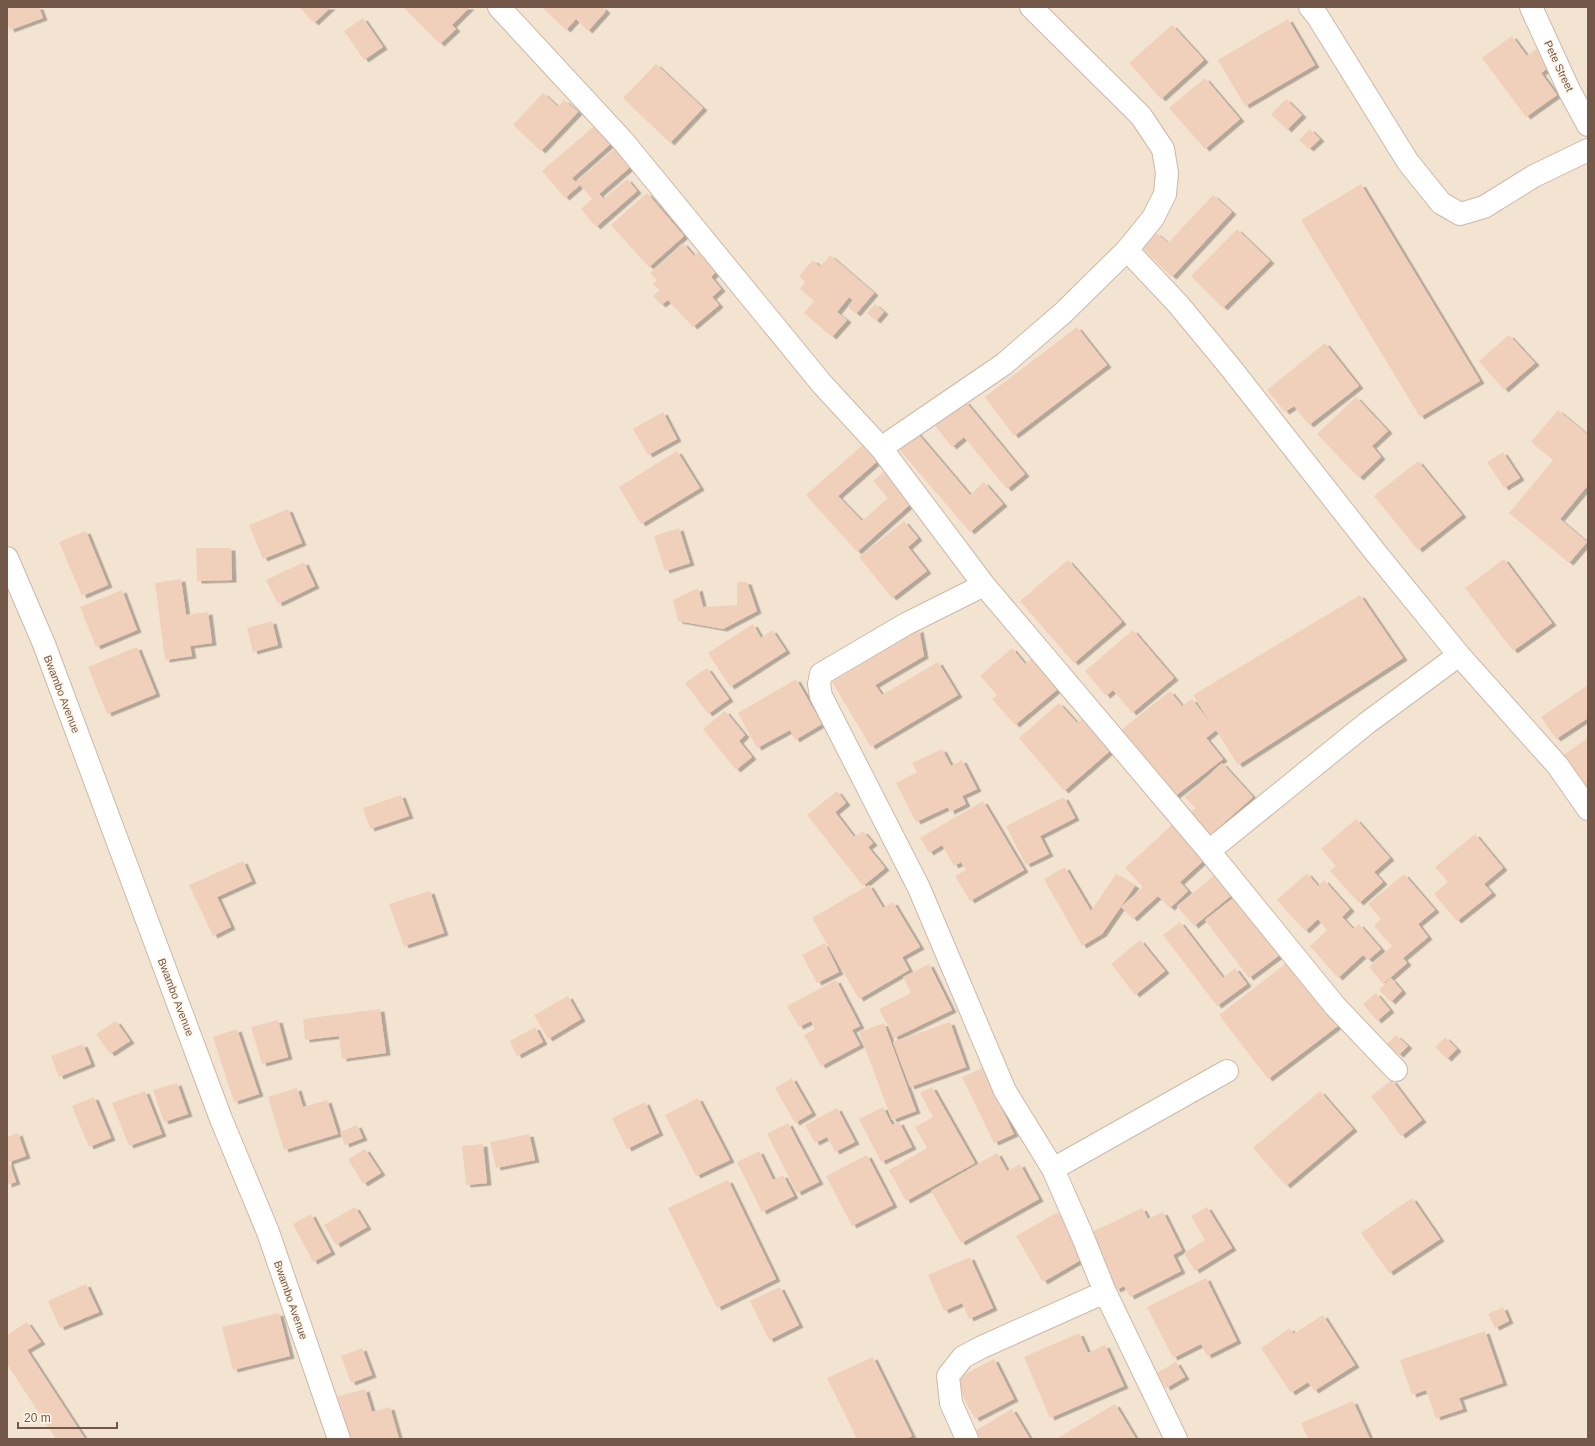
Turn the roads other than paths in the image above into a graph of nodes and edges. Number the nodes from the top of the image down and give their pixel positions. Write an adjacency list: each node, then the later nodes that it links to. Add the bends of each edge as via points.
1 (499, 7): 8 (street, via 623,141 822,384)
2 (1031, 7): 7 (street, via 1141,116 1163,149 1167,173 1165,194 1153,218)
3 (1310, 7): 6 (street, via 1408,162 1441,203 1460,214 1484,207 1534,176)
4 (1531, 7): 5 (street, Pete Street)
5 (1588, 125)
6 (1588, 150)
7 (1127, 250): 8 (street, via 1064,313 1004,364); 11 (street, via 1178,304 1221,356)
8 (881, 448): 10 (street)
9 (7, 561): 18 (street, Bwambo Avenue, via 44,644 221,1119 268,1232)
10 (984, 585): 13 (street); 16 (street, via 906,624 821,674 819,684 821,696 919,888 1005,1091)
11 (1459, 655): 12 (street, via 1558,766); 13 (street, via 1367,723)
12 (1588, 809)
13 (1209, 851): 14 (street, via 1335,1006)
14 (1396, 1070)
15 (1227, 1071): 16 (street)
16 (1053, 1169): 17 (street)
17 (1105, 1292): 19 (street, via 963,1357 948,1376 951,1403); 20 (street)
18 (339, 1439)
19 (967, 1439)
20 (1176, 1439)

